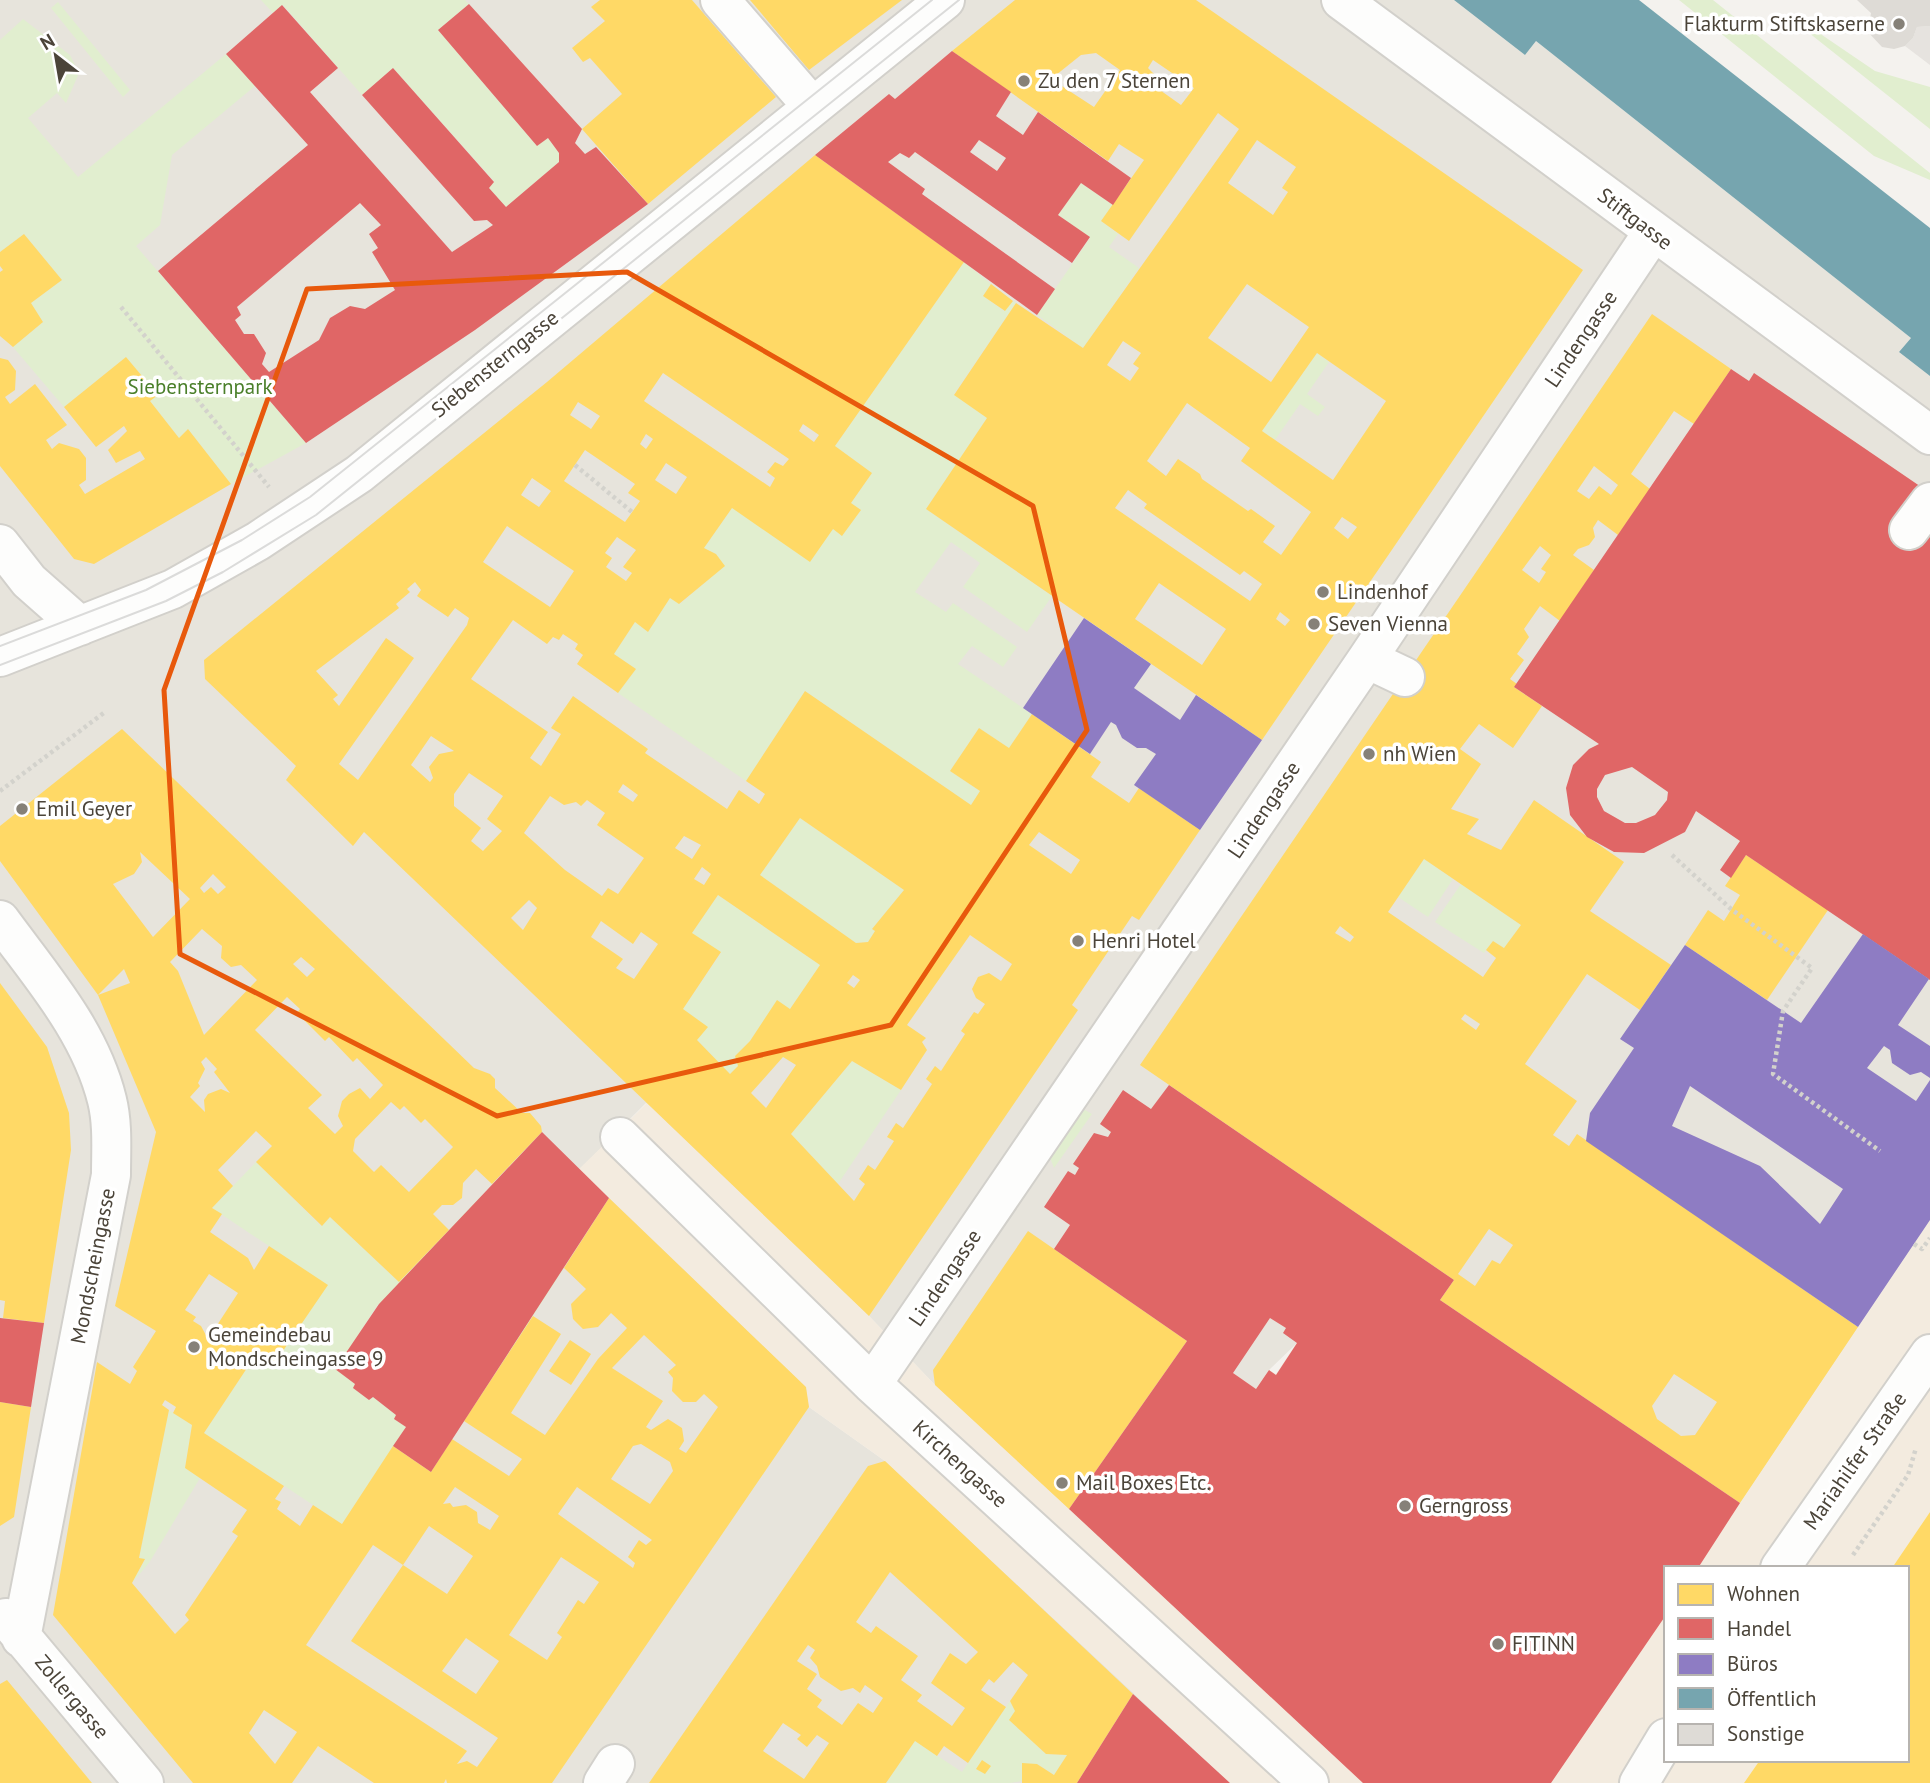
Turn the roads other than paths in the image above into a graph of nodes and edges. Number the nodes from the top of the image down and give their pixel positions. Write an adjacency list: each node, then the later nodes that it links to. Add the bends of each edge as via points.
1 (720, 0): 4 (street)
2 (945, 0): 4 (street, Siebensterngasse)
3 (1341, 0): 5 (street, Stiftgasse)
4 (812, 106): 8 (street, Siebensterngasse, via 359,474 173,589)
5 (1653, 232): 6 (street, Stiftgasse); 10 (street, Lindengasse)
6 (1930, 435)
7 (0, 544): 8 (street, via 29,581)
8 (80, 626): 9 (street, Siebensterngasse)
9 (0, 657)
10 (1367, 659): 11 (street); 15 (street, Lindengasse)
11 (1405, 677)
12 (0, 920): 17 (street, Mondscheingasse, via 71,1016 107,1099 111,1121 111,1175)
13 (620, 1137): 15 (street, Kirchengasse)
14 (1930, 1354): 16 (street, Mariahilfer Straße)
15 (872, 1384): 20 (street, Kirchengasse)
16 (1781, 1566)
17 (12, 1639): 19 (street, Zollergasse)
18 (1664, 1741): 21 (street)
19 (144, 1783)
20 (1309, 1783)
21 (1639, 1783)

